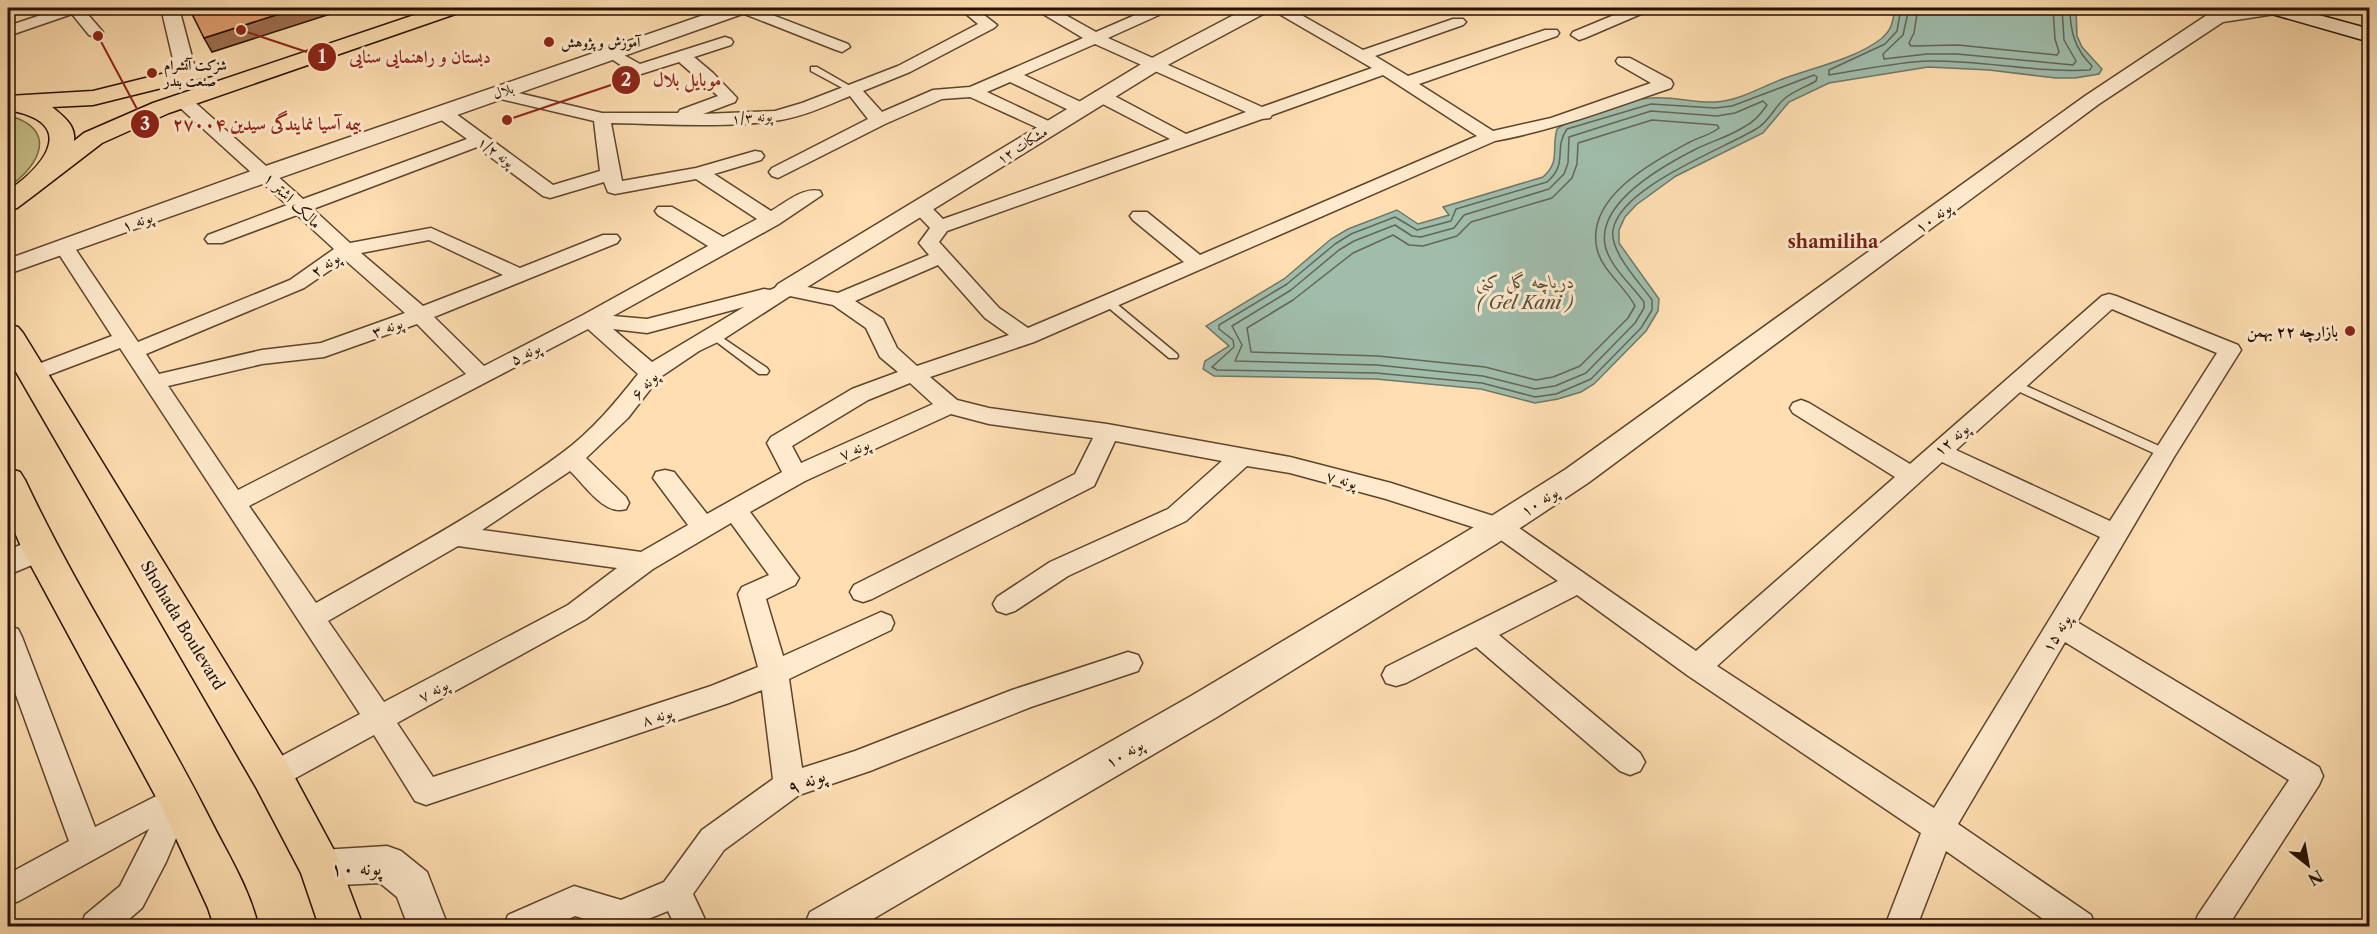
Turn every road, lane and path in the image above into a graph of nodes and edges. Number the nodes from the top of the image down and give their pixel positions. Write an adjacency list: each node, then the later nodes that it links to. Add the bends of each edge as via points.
1 (76, 8): 17 (street); 18 (street)
2 (170, 8): 33 (street)
3 (397, 8): 33 (main road)
4 (454, 8): 42 (main road)
5 (742, 8): 24 (street); 25 (street, بلال)
6 (966, 8): 32 (street, پونه ۱/۳, via 989,25)
7 (1043, 8): 22 (street)
8 (1260, 8): 29 (street, مشکات ۱۲)
9 (1279, 8): 27 (street)
10 (1642, 8): 20 (street)
11 (2274, 8): 14 (street); 21 (main road)
12 (2316, 8): 16 (main road)
13 (1154, 12): 22 (street)
14 (2212, 13): 110 (street, پونه ۱۰, via 1577,476)
15 (1458, 22): 27 (street)
16 (2370, 23)
17 (8, 31)
18 (95, 32)
19 (1551, 33): 35 (street)
20 (1579, 35)
21 (2370, 36)
22 (1095, 38): 29 (street); 34 (street)
23 (725, 42): 26 (street)
24 (842, 47)
25 (610, 53): 26 (street, via 638,70); 39 (street, بلال)
26 (682, 56): 48 (street, via 729,98)
27 (1360, 56): 31 (street)
28 (1624, 61): 51 (street, via 1665,84 1566,118)
29 (1155, 64): 41 (street, مشکات ۱۲); 46 (street)
30 (814, 69): 37 (lane)
31 (1385, 69): 35 (street); 46 (street)
32 (893, 73): 37 (street, پونه ۱/۳); 40 (street)
33 (187, 76): 36 (main road)
34 (1012, 76): 38 (street); 44 (street)
35 (1405, 83): 51 (street)
36 (149, 86): 42 (main road, via 115,99 110,107 116,113 127,113); 43 (main road, via 93,98)
37 (853, 90): 48 (street, پونه ۱/۳, via 776,116); 49 (street)
38 (973, 92): 40 (street); 50 (street)
39 (498, 93): 45 (street, بلال); 47 (street, پونه ۱/۳)
40 (939, 94): 49 (street)
41 (1101, 96): 44 (street, مشکات ۱۲); 53 (street)
42 (183, 100): 57 (street, مالک اشتر ۱); 59 (main road, via 93,138)
43 (8, 103): 59 (main road, via 46,114 58,123 63,135 52,165)
44 (1080, 109): 50 (street, مشکات ۱۲)
45 (442, 112): 52 (street, پونه ۱/۲); 57 (street, بلال)
46 (1264, 114): 53 (street)
47 (602, 118): 48 (street, پونه ۱/۳); 58 (street)
48 (673, 119)
49 (879, 120): 55 (street)
50 (1049, 129): 63 (street, مشکات ۱۲)
51 (1490, 137): 74 (street)
52 (479, 140): 58 (street, پونه ۱/۲, via 550,192); 62 (street)
53 (1187, 141): 67 (street)
54 (755, 156): 56 (street)
55 (778, 172)
56 (699, 173): 58 (street, via 615,188); 66 (street)
57 (265, 174): 62 (street, مالک اشتر ۱); 71 (street, پونه ۱)
58 (610, 174)
59 (35, 183): 61 (main road)
60 (813, 195): 66 (street, پونه ۵)
61 (8, 202)
62 (301, 208): 68 (street); 72 (street, مالک اشتر ۱)
63 (921, 208): 67 (street); 77 (street, مشکات ۱۲)
64 (665, 211): 70 (street)
65 (1140, 216): 74 (street)
66 (772, 220): 70 (street, پونه ۵)
67 (940, 227): 73 (street, via 929,243)
68 (215, 239)
69 (610, 239): 76 (street, پونه ۳)
70 (723, 246): 81 (street, پونه ۵)
71 (65, 248): 75 (street, پونه ۱); 85 (street)
72 (346, 250): 76 (street, پونه ۲, via 431,234); 80 (street, مالک اشتر ۱); 85 (street, پونه ۲, via 297,284 229,314)
73 (941, 257): 78 (street); 84 (street, via 992,313)
74 (1198, 263): 79 (street)
75 (8, 267)
76 (520, 275): 80 (street, پونه ۳)
77 (787, 289): 78 (street); 81 (street, via 647,326); 83 (street, پونه ۶)
78 (840, 300): 92 (street, via 875,324 888,352)
79 (1108, 302): 84 (street); 87 (lane)
80 (420, 315): 91 (street, مالک اشتر ۱); 93 (street, پونه ۳, via 324,350 262,357)
81 (590, 320): 90 (street); 91 (street, پونه ۵)
82 (8, 333): 89 (main road, Shohada Boulevard)
83 (714, 335): 88 (lane); 90 (street, پونه ۶)
84 (1026, 337): 92 (street)
85 (131, 344): 89 (street, پونه ۲); 93 (street)
86 (2230, 350): 94 (street, پونه ۱۲, via 2109,300); 99 (street, پونه ۱۵)
87 (1173, 356)
88 (763, 371)
89 (33, 374): 129 (main road, Shohada Boulevard)
90 (651, 374): 101 (street, پونه ۶, via 620,413)
91 (480, 375): 107 (street, پونه ۵)
92 (914, 375): 95 (street); 102 (street, via 856,395 779,443)
93 (155, 382): 107 (street)
94 (2013, 384): 98 (street, پونه ۱۲); 99 (lane)
95 (949, 405): 97 (street, پونه ۷, via 989,417); 102 (street, پونه ۷)
96 (1801, 408): 103 (street)
97 (1107, 432): 100 (street, پونه ۷); 116 (street, via 1085,480)
98 (1938, 451): 103 (street, پونه ۱۲); 111 (street)
99 (2164, 453): 111 (street, پونه ۱۵)
100 (1242, 457): 110 (street, پونه ۷, via 1325,474); 117 (street, via 1178,516 1059,569)
101 (572, 458): 106 (street); 112 (street, پونه ۶)
102 (796, 475): 108 (street, پونه ۷)
103 (1910, 475): 124 (street, پونه ۱۲)
104 (665, 478): 109 (street)
105 (8, 480): 113 (main road)
106 (617, 502)
107 (234, 503): 118 (street)
108 (734, 509): 109 (street, پونه ۷); 125 (street, via 786,578 751,594)
109 (703, 526): 114 (street, پونه ۷)
110 (1500, 526): 115 (street, پونه ۷); 143 (street, پونه ۱۰, via 1302,650)
111 (2116, 534): 120 (street, پونه ۱۵)
112 (455, 536): 114 (street); 118 (street, پونه ۶)
113 (24, 556): 131 (main road)
114 (644, 562): 127 (street, پونه ۷, via 577,612)
115 (1580, 582): 121 (street); 124 (street, پونه ۷)
116 (863, 592)
117 (1006, 604)
118 (312, 618): 127 (street)
119 (881, 623): 125 (street, پونه ۸)
120 (2060, 625): 132 (street, پونه ۱۵); 146 (street, via 2308,776)
121 (1479, 634): 126 (street); 128 (street)
122 (8, 637): 133 (street)
123 (1128, 663): 130 (street, پونه ۹)
124 (1697, 667): 132 (street, پونه ۷)
125 (774, 673): 127 (street, پونه ۸, via 719,695 426,792); 130 (street)
126 (1396, 675)
127 (380, 718): 129 (street, پونه ۷)
128 (1630, 762)
129 (272, 776): 134 (main road, Shohada Boulevard)
130 (789, 785): 136 (street, پونه ۹, via 713,840)
131 (178, 798): 133 (street); 137 (street, via 131,897); 138 (main road, via 230,906)
132 (1939, 828): 144 (street, پونه ۱۵); 145 (street, پونه ۷)
133 (87, 847): 135 (street)
134 (321, 868): 139 (main road, Shohada Boulevard); 140 (street, پونه ۱۰, via 387,864 413,885)
135 (8, 890)
136 (675, 893): 141 (street, via 621,915 574,902); 142 (street)
137 (97, 927)
138 (236, 927)
139 (341, 927)
140 (428, 927)
141 (520, 927)
142 (692, 927)
143 (824, 927)
144 (1901, 927)
145 (2079, 927)
146 (2210, 927)

